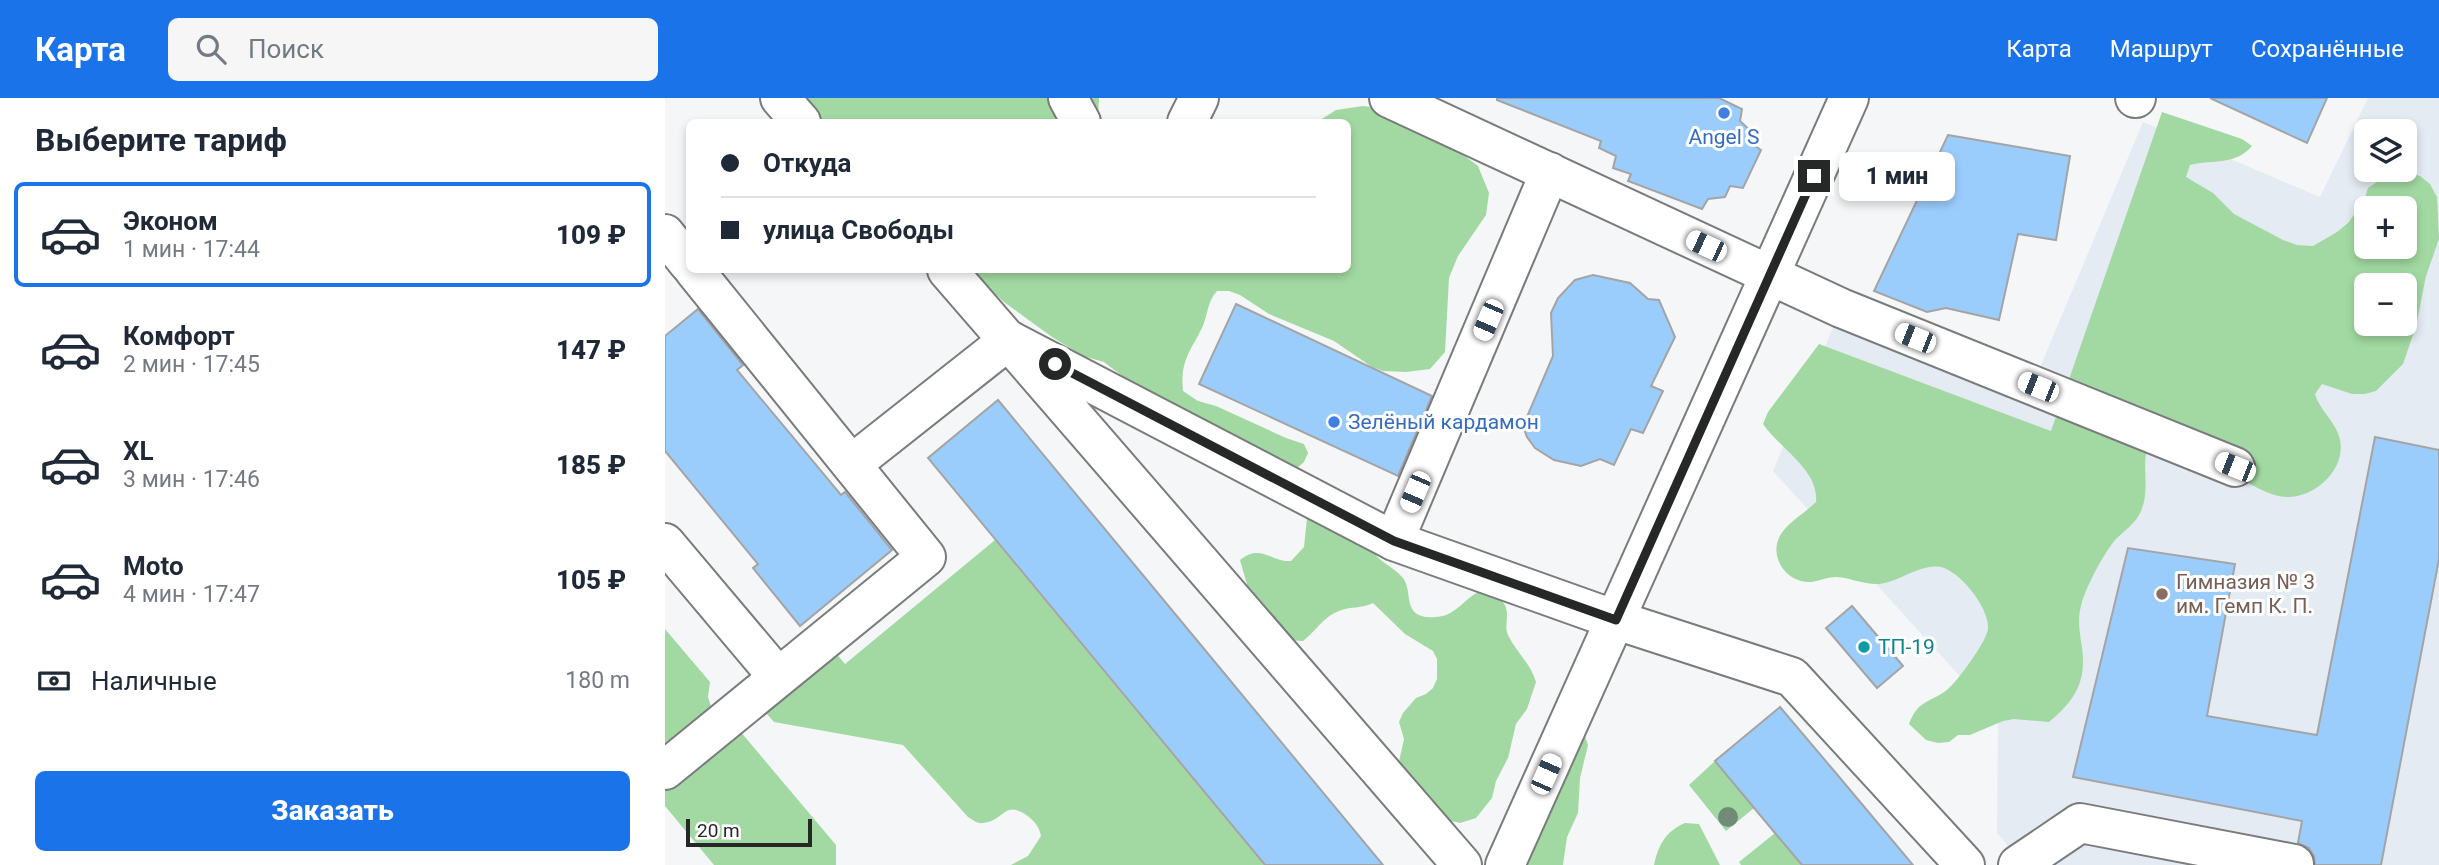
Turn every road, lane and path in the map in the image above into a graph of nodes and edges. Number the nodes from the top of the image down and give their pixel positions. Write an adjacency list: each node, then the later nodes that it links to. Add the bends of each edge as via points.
1 (780, 98): 6 (street)
2 (1068, 98): 7 (street)
3 (1199, 98): 8 (street)
4 (1389, 98): 9 (street)
5 (1844, 99): 14 (street)
6 (798, 119)
7 (1079, 119)
8 (1188, 119)
9 (1550, 172): 14 (street); 18 (street)
10 (665, 234): 11 (street)
11 (686, 260)
12 (696, 273): 16 (street)
13 (950, 273): 15 (street)
14 (1770, 275): 17 (street); 20 (street)
15 (1009, 340): 16 (street); 18 (street); 24 (street)
16 (852, 464): 21 (street, via 926,557)
17 (2235, 467)
18 (1394, 541): 20 (street)
19 (665, 543): 21 (street)
20 (1616, 620): 25 (street); 26 (street, via 1793,677)
21 (778, 677): 22 (street)
22 (665, 770)
23 (2294, 864): 27 (street, via 2080,824)
24 (1462, 865)
25 (1505, 865)
26 (1965, 865)
27 (2018, 865)

